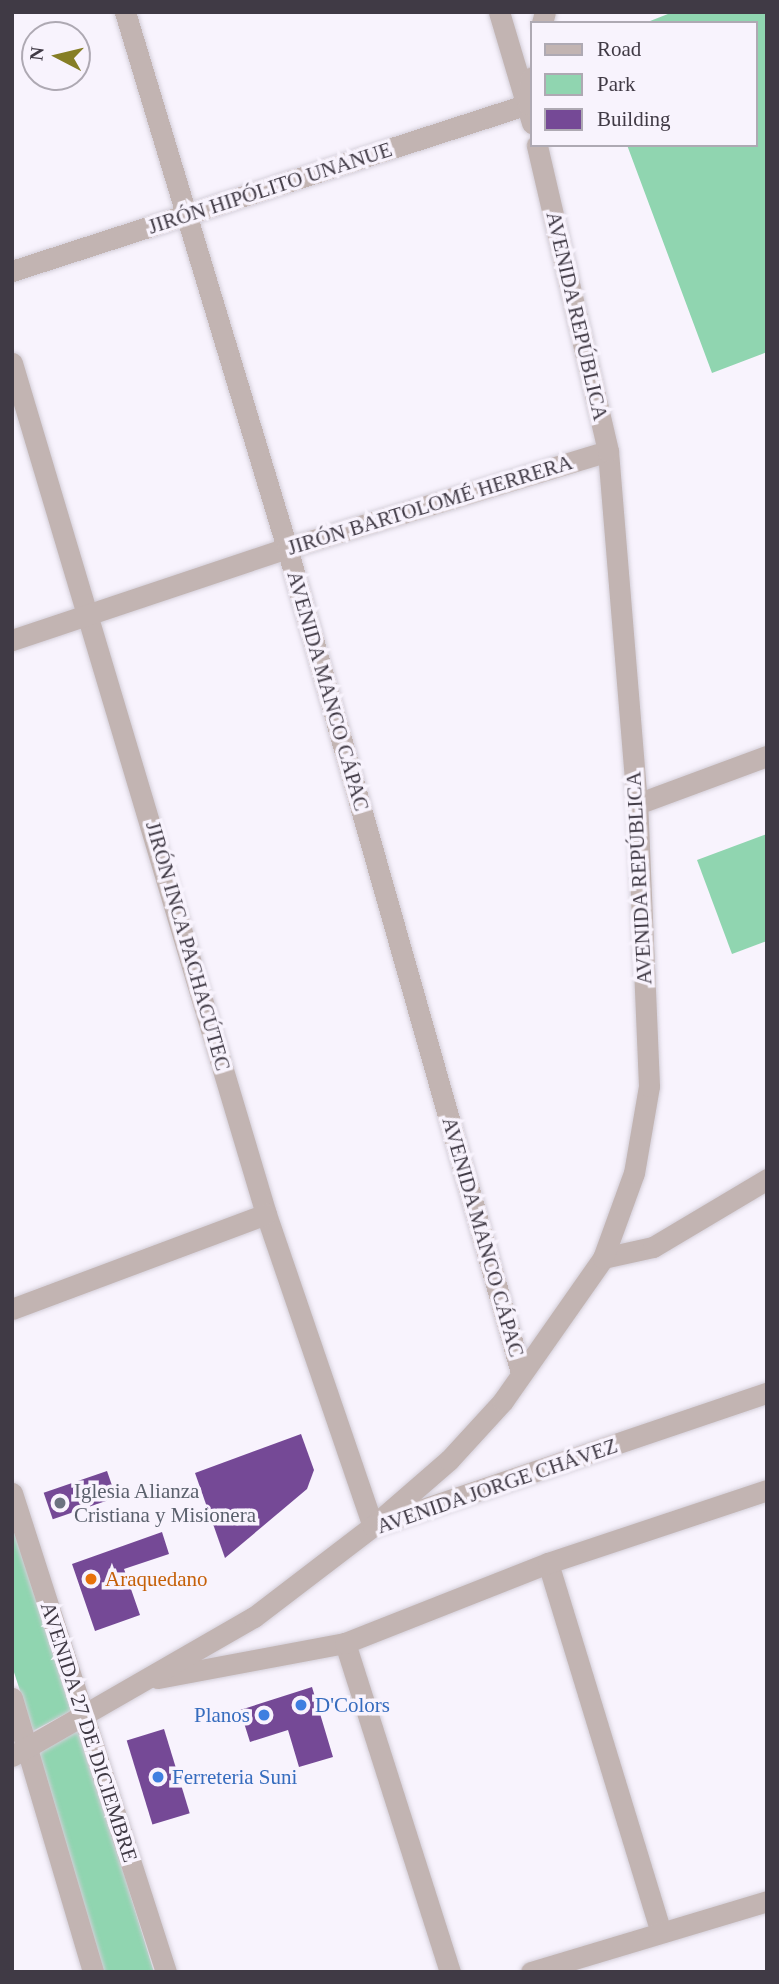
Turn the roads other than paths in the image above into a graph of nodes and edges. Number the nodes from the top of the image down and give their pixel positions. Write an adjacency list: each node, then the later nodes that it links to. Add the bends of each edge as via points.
1 (125, 12): 5 (street, AVENIDA MANCO CÁPAC)
2 (499, 12): 3 (street)
3 (530, 114): 5 (street, JIRÓN HIPÓLITO UNANUE)
4 (537, 147): 8 (street, AVENIDA REPÚBLICA)
5 (187, 216): 6 (street, JIRÓN HIPÓLITO UNANUE); 9 (street, AVENIDA MANCO CÁPAC)
6 (12, 271)
7 (12, 363): 10 (street, JIRÓN INCA PACHACÚTEC)
8 (608, 451): 9 (street, JIRÓN BARTOLOMÉ HERRERA); 13 (street, AVENIDA REPÚBLICA)
9 (287, 548): 10 (street, JIRÓN BARTOLOMÉ HERRERA); 18 (street, AVENIDA MANCO CÁPAC)
10 (90, 614): 11 (street, JIRÓN BARTOLOMÉ HERRERA); 15 (street, JIRÓN INCA PACHACÚTEC)
11 (12, 640)
12 (767, 756): 13 (street)
13 (636, 804): 16 (street, AVENIDA REPÚBLICA, via 649,1086 634,1173)
14 (767, 1179): 16 (street, via 653,1247)
15 (266, 1214): 17 (street); 22 (street, JIRÓN INCA PACHACÚTEC)
16 (603, 1258): 18 (street, AVENIDA REPÚBLICA)
17 (12, 1309)
18 (521, 1373): 22 (street, AVENIDA REPÚBLICA, via 503,1401 449,1460)
19 (767, 1392): 22 (street, AVENIDA JORGE CHÁVEZ)
20 (767, 1490): 23 (street, AVENIDA JORGE CHÁVEZ)
21 (12, 1493): 27 (street, AVENIDA 27 DE DICIEMBRE)
22 (373, 1526): 25 (street, AVENIDA JORGE CHÁVEZ, via 254,1617)
23 (548, 1563): 24 (street, AVENIDA JORGE CHÁVEZ); 30 (street)
24 (345, 1643): 25 (street, AVENIDA JORGE CHÁVEZ); 33 (street)
25 (139, 1682): 27 (street, AVENIDA JORGE CHÁVEZ)
26 (12, 1698): 28 (street)
27 (84, 1715): 28 (street, AVENIDA JORGE CHÁVEZ); 32 (street, AVENIDA 27 DE DICIEMBRE)
28 (20, 1752): 31 (street)
29 (767, 1901): 30 (street)
30 (661, 1933): 34 (street)
31 (93, 1972)
32 (166, 1972)
33 (450, 1972)
34 (531, 1972)

